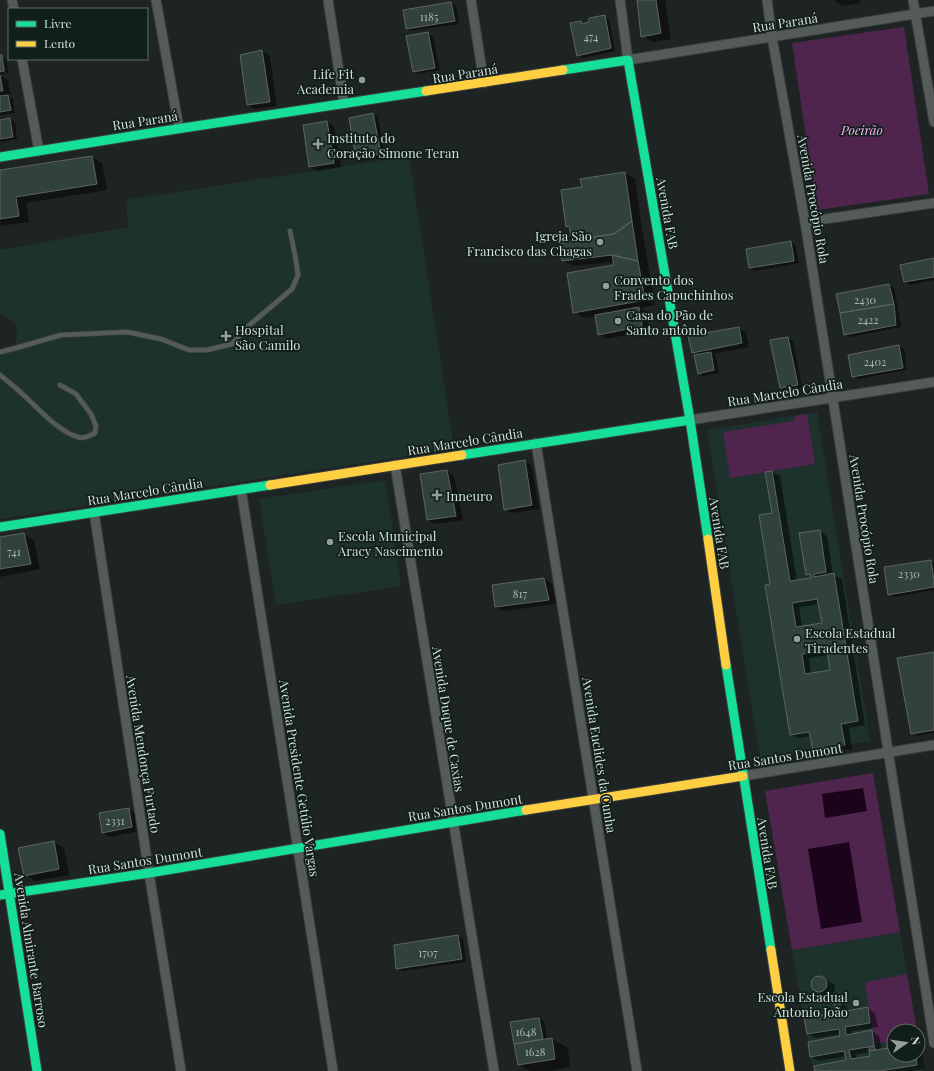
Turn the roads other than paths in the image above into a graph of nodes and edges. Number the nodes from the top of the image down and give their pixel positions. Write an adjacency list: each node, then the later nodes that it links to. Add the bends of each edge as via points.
1 (156, 0): 15 (street)
2 (328, 0): 13 (street)
3 (471, 0): 12 (street)
4 (620, 0): 11 (street, Avenida FAB)
5 (767, 0): 9 (street, Avenida Procópio Rola)
6 (913, 0): 8 (street)
7 (934, 11): 8 (street, Rua Paraná)
8 (915, 14): 9 (street, Rua Paraná); 14 (street)
9 (772, 37): 11 (street, Rua Paraná); 19 (street, Avenida Procópio Rola)
10 (22, 60): 16 (street)
11 (628, 60): 12 (main road, Rua Paraná); 26 (main road, Avenida FAB)
12 (484, 83): 13 (main road, Rua Paraná)
13 (344, 104): 15 (main road, Rua Paraná)
14 (934, 122)
15 (179, 128): 16 (main road, Rua Paraná)
16 (39, 150): 17 (main road, Rua Paraná)
17 (0, 157)
18 (934, 203): 19 (street)
19 (805, 222): 25 (street, Avenida Procópio Rola)
20 (290, 231): 21 (lane, via 298,275 292,289 246,328 232,344 207,350 189,350 160,339 127,332 61,335)
21 (0, 352)
22 (0, 375): 24 (lane, via 46,417 68,433 78,438 88,438 95,433 96,426 92,414 76,394)
23 (934, 382): 25 (street, Rua Marcelo Cândia)
24 (60, 385)
25 (833, 398): 26 (street, Rua Marcelo Cândia); 33 (street, Avenida Procópio Rola)
26 (690, 420): 27 (main road, Rua Marcelo Cândia); 34 (main road, Avenida FAB)
27 (536, 443): 28 (main road, Rua Marcelo Cândia); 35 (street, Avenida Euclides da Cunha)
28 (395, 465): 29 (main road, Rua Marcelo Cândia); 36 (street, Avenida Duque de Caxias)
29 (241, 489): 30 (main road, Rua Marcelo Cândia); 38 (street, Avenida Presidente Getúlio Vargas)
30 (94, 512): 31 (main road, Rua Marcelo Cândia); 39 (street, Avenida Mendonça Furtado)
31 (0, 527)
32 (934, 745): 33 (street, Rua Santos Dumont)
33 (889, 752): 34 (street, Rua Santos Dumont); 41 (street, Avenida Procópio Rola)
34 (743, 776): 35 (main road, Rua Santos Dumont); 47 (main road, Avenida FAB)
35 (594, 800): 36 (main road, Rua Santos Dumont); 46 (street, Avenida Euclides da Cunha)
36 (453, 822): 38 (main road, Rua Santos Dumont); 45 (street, Avenida Duque de Caxias)
37 (0, 834): 40 (main road, Avenida Almirante Barroso)
38 (297, 848): 39 (main road, Rua Santos Dumont); 44 (street, Avenida Presidente Getúlio Vargas)
39 (149, 874): 40 (main road, Rua Santos Dumont); 43 (street, Avenida Mendonça Furtado)
40 (5, 894): 42 (main road, Avenida Almirante Barroso)
41 (934, 1043)
42 (38, 1071)
43 (181, 1071)
44 (333, 1071)
45 (494, 1071)
46 (637, 1071)
47 (790, 1071)

